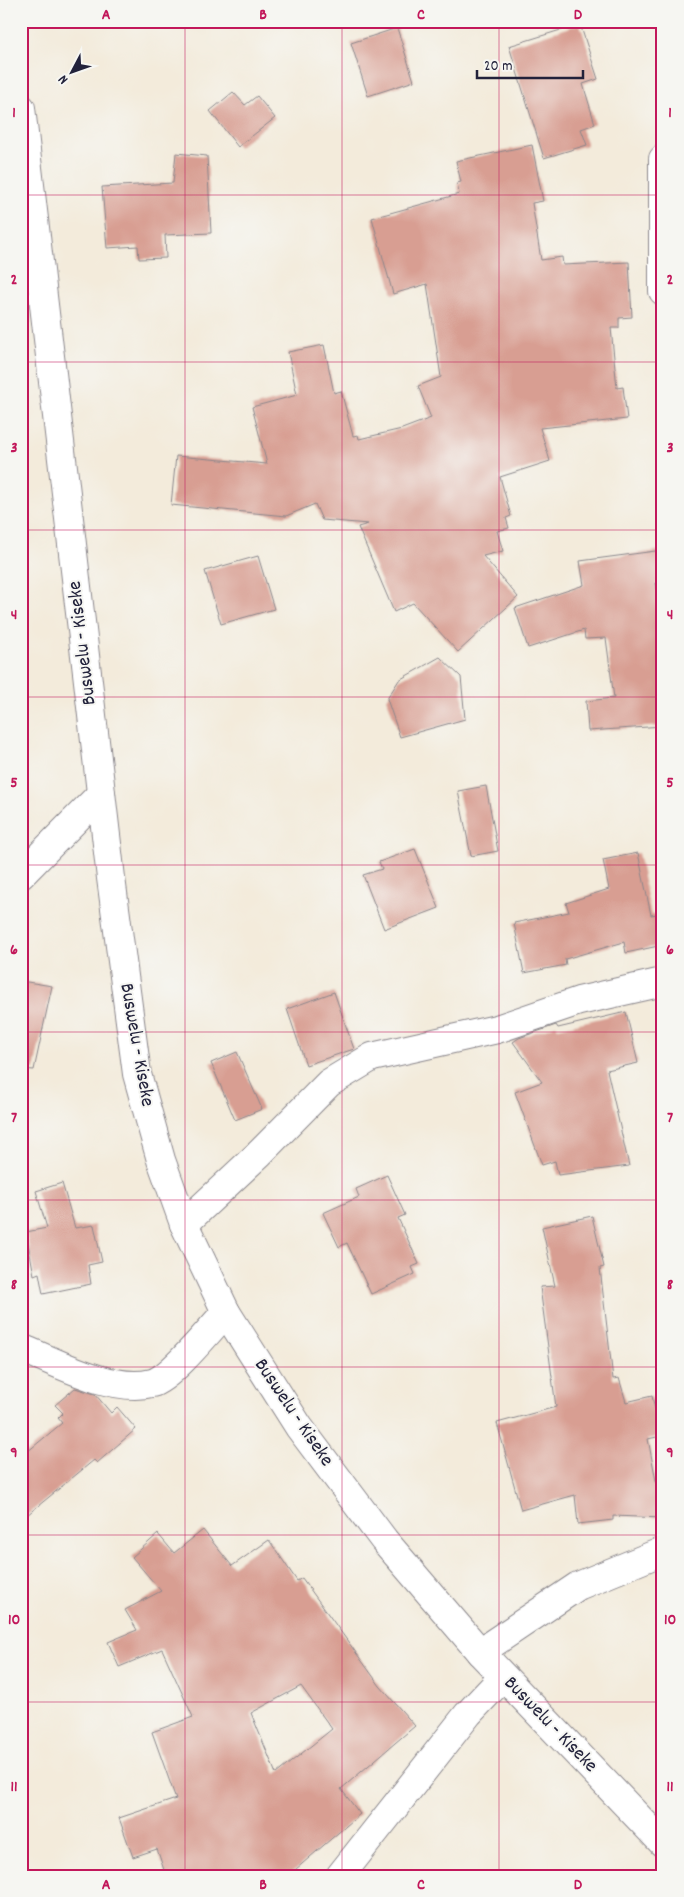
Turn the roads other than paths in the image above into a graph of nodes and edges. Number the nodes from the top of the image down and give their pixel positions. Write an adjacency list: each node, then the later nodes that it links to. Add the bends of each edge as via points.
1 (21, 108): 3 (main road, Buswelu - Kiseke)
2 (663, 159): 4 (main road)
3 (24, 167): 5 (main road, Buswelu - Kiseke)
4 (663, 291)
5 (101, 794): 6 (main road); 8 (main road, Buswelu - Kiseke, via 137,1074 161,1160)
6 (21, 874)
7 (663, 982): 8 (main road, via 579,1001 497,1029 372,1057 329,1083)
8 (184, 1224): 9 (main road, Buswelu - Kiseke)
9 (226, 1312): 10 (main road, via 180,1363 154,1383 126,1384 91,1377); 12 (main road, Buswelu - Kiseke, via 299,1427 384,1540)
10 (21, 1348)
11 (663, 1551): 12 (main road, via 578,1586)
12 (480, 1652): 13 (main road, Buswelu - Kiseke)
13 (504, 1677): 14 (main road, Buswelu - Kiseke); 15 (main road, via 468,1714)
14 (663, 1844)
15 (340, 1876)

